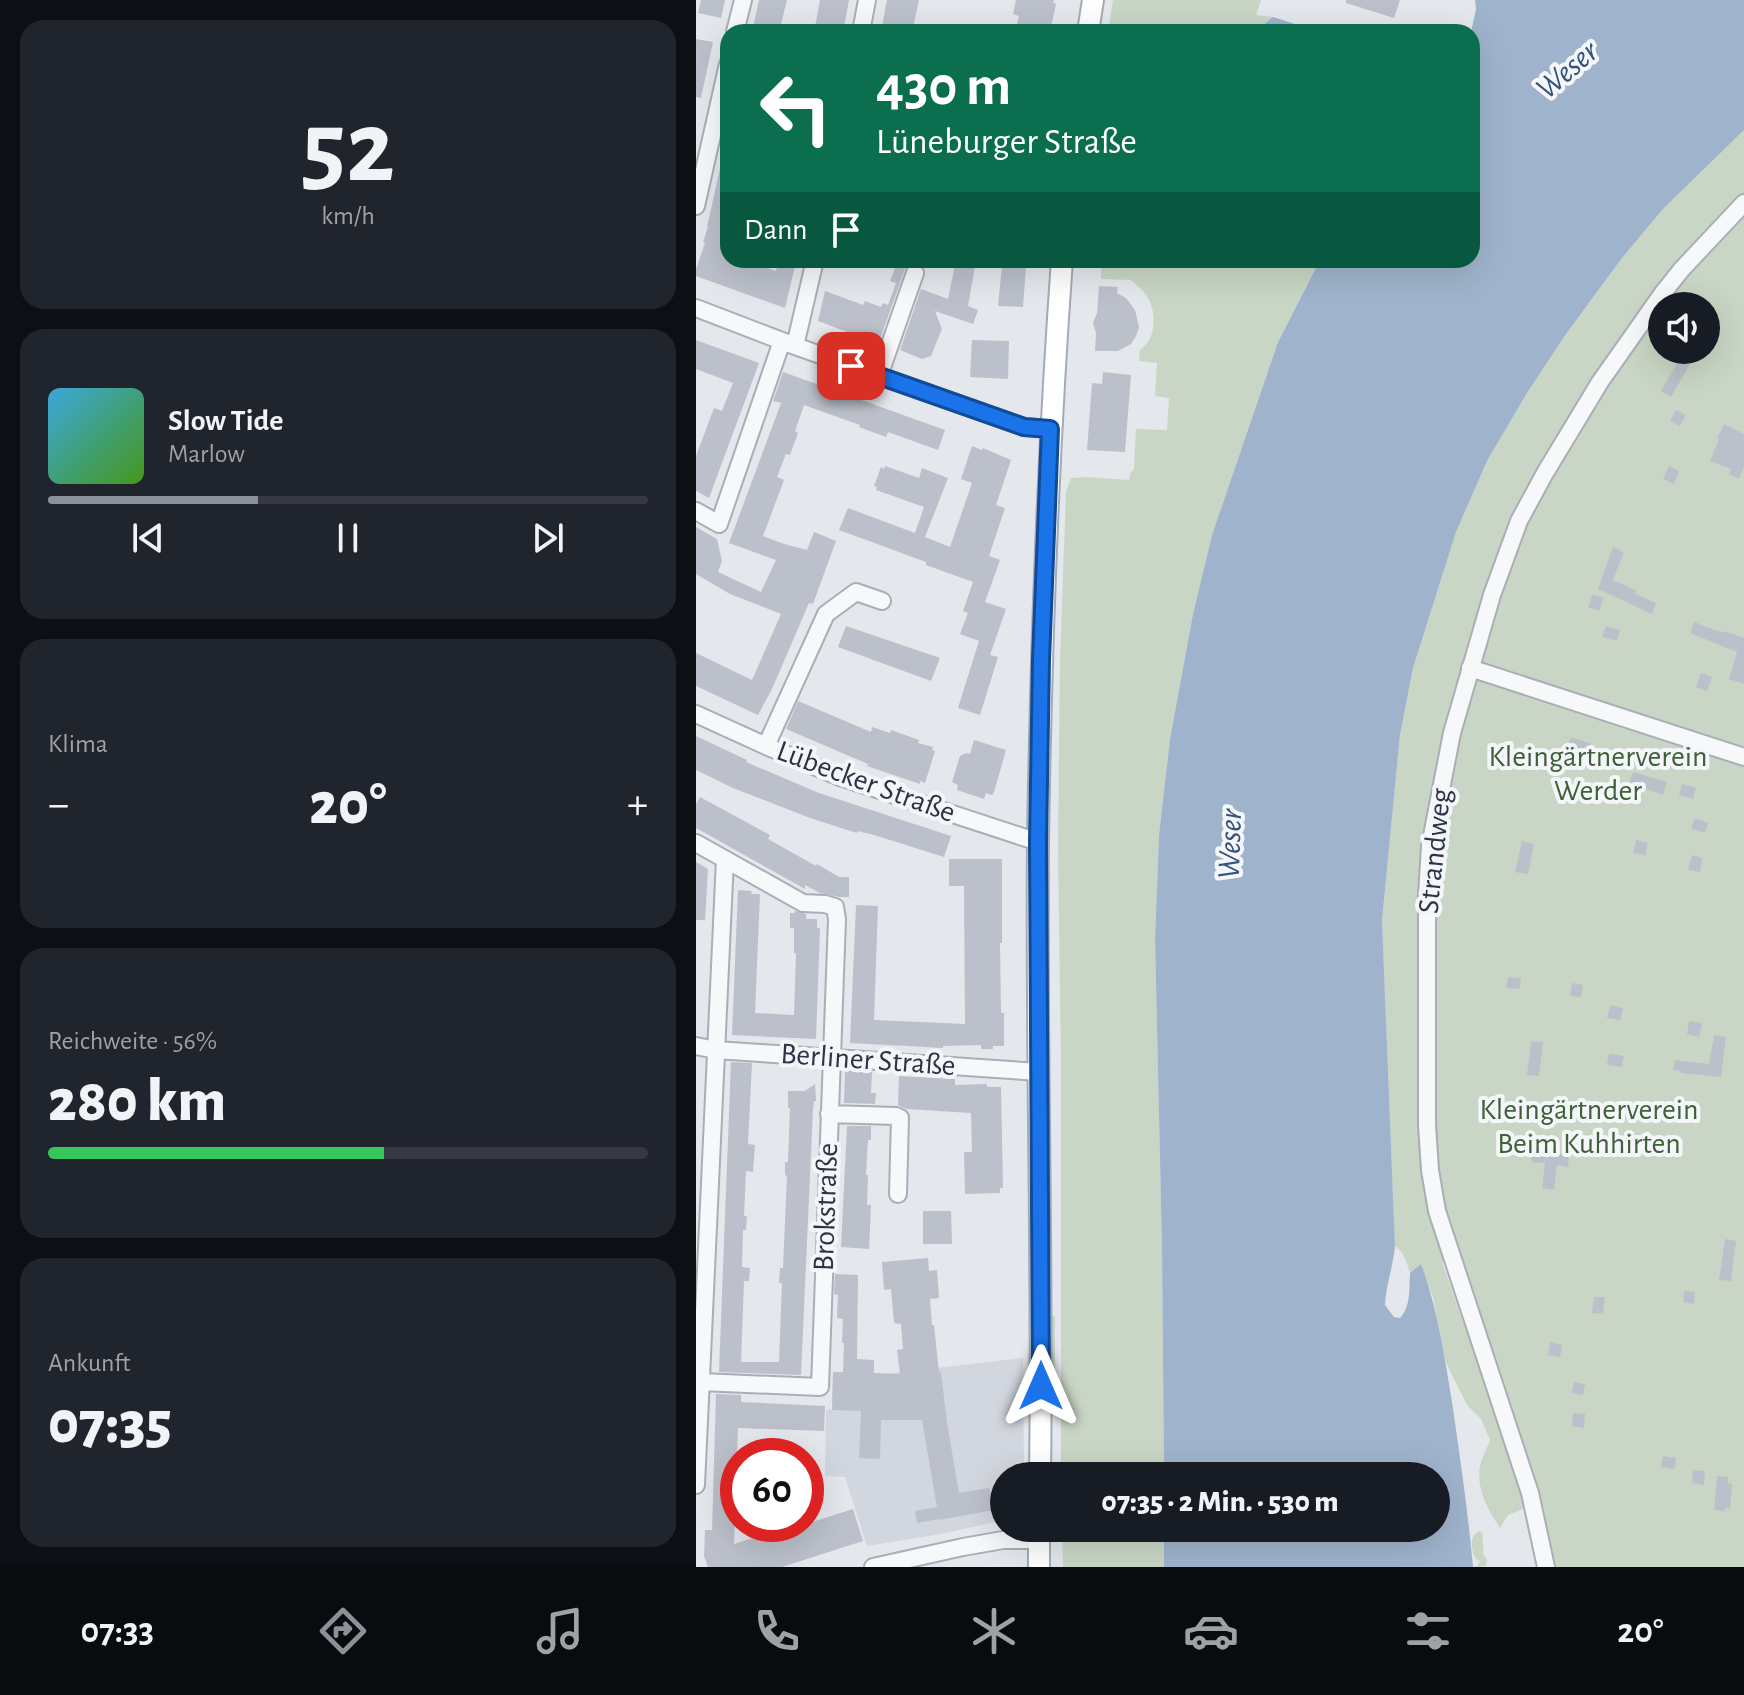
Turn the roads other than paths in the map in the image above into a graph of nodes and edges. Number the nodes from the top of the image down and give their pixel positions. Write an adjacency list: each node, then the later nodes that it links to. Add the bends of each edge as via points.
1 (743, 0): 4 (street)
2 (867, 0): 5 (street)
3 (1093, 0): 6 (main road)
4 (737, 24)
5 (862, 24)
6 (1089, 24)
7 (720, 100): 9 (street)
8 (1744, 203): 19 (street, Strandweg, via 1662,294 1545,473 1519,521)
9 (696, 206)
10 (813, 268): 14 (street, via 801,328)
11 (1061, 268): 16 (main road)
12 (915, 273): 15 (street)
13 (696, 308): 14 (street)
14 (789, 344): 15 (street); 17 (street, via 719,524)
15 (879, 376): 16 (street, via 1024,427)
16 (1050, 429): 23 (main road)
17 (696, 511)
18 (882, 601): 21 (street, via 856,592 826,614)
19 (1470, 668): 22 (street); 41 (street, Strandweg, via 1429,859 1430,1170 1437,1211 1530,1493)
20 (696, 714): 21 (street, Lübecker Straße)
21 (766, 746): 23 (street, Lübecker Straße, via 840,777)
22 (1744, 757)
23 (1038, 842): 29 (main road)
24 (696, 843): 25 (street)
25 (725, 859): 27 (street); 28 (street, Brokstraße, via 803,903 835,907)
26 (696, 1046): 27 (street, Berliner Straße)
27 (716, 1050): 28 (street, Berliner Straße); 32 (street)
28 (831, 1057): 29 (street, Berliner Straße); 30 (street, Brokstraße)
29 (1039, 1072): 35 (main road)
30 (829, 1114): 31 (street, via 900,1118); 33 (street, Brokstraße, via 820,1387)
31 (898, 1194)
32 (700, 1298): 33 (street)
33 (700, 1382): 34 (street)
34 (696, 1460): 36 (street)
35 (1040, 1462)
36 (696, 1485)
37 (993, 1542): 39 (street)
38 (1039, 1542): 40 (main road)
39 (876, 1566)
40 (1039, 1567)
41 (1546, 1567)

